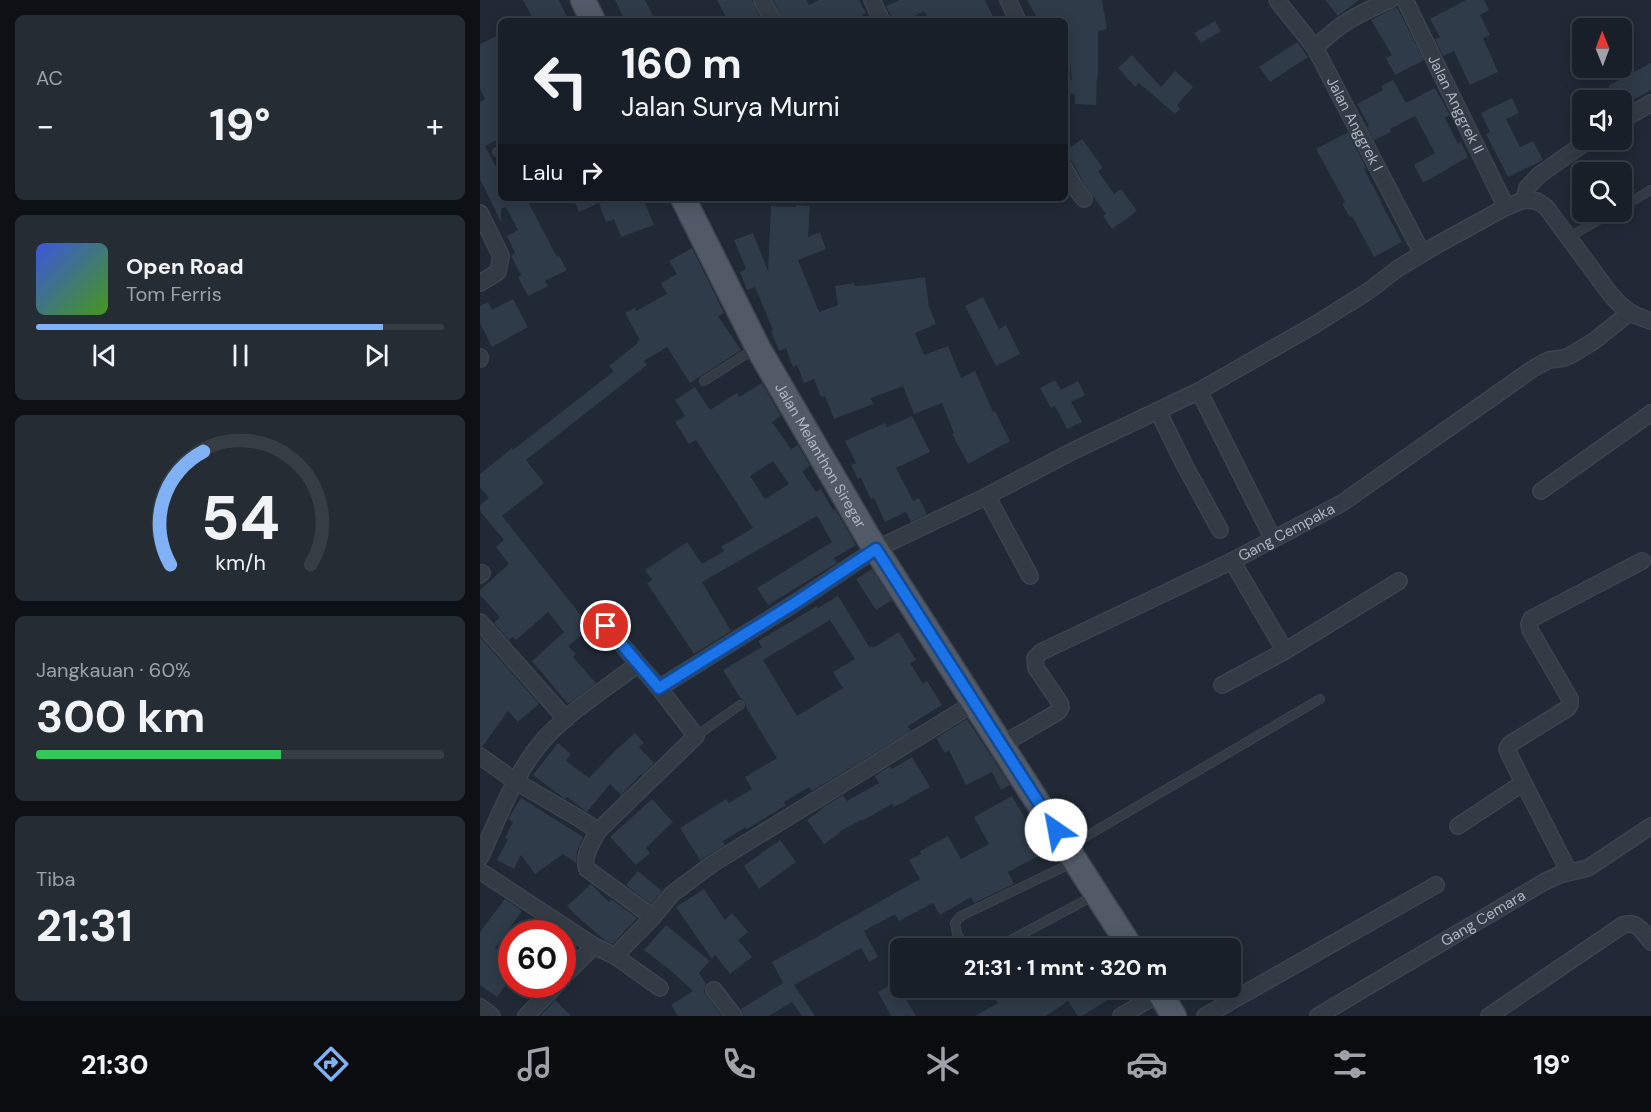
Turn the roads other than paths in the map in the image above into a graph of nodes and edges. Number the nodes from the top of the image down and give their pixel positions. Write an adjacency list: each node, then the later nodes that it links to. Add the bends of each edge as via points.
1 (583, 0): 8 (main road)
2 (762, 0): 9 (street)
3 (872, 0): 10 (street)
4 (1008, 0): 11 (street)
5 (1277, 0): 12 (street, Jalan Anggrek I)
6 (1390, 0): 12 (street, via 1343,23)
7 (1405, 0): 22 (street, Jalan Anggrek II)
8 (592, 18)
9 (771, 18)
10 (881, 18)
11 (1017, 18)
12 (1315, 48): 26 (street, Jalan Anggrek I)
13 (1651, 103): 14 (street)
14 (1632, 114)
15 (1575, 150): 19 (street, via 1539,175 1527,188)
16 (1068, 174): 18 (street)
17 (1651, 190): 21 (lane)
18 (1084, 199)
19 (1524, 200): 22 (street); 25 (street, via 1546,207)
20 (684, 201): 30 (main road, Jalan Melanthon Siregar)
21 (1632, 201)
22 (1506, 207): 26 (street)
23 (480, 213): 27 (street, via 501,256 498,272)
24 (1595, 222): 25 (lane)
25 (1569, 237): 28 (street, via 1611,296)
26 (1422, 253): 32 (street, via 1325,318)
27 (480, 283)
28 (1629, 314): 29 (street); 38 (street, Gang Cempaka, via 1571,355 1534,368 1342,503)
29 (1651, 321)
30 (758, 348): 31 (lane); 39 (main road, Jalan Melanthon Siregar)
31 (704, 381)
32 (1199, 391): 33 (street); 38 (street)
33 (1158, 411): 36 (street); 37 (street)
34 (1651, 414): 35 (street)
35 (1541, 491)
36 (987, 496): 39 (street); 42 (street)
37 (1220, 530)
38 (1273, 539): 40 (street, Gang Cempaka)
39 (876, 549): 49 (street); 51 (main road, Jalan Melanthon Siregar)
40 (1232, 561): 46 (street); 55 (street, Gang Cempaka, via 1041,652 1035,658 1036,668 1061,707)
41 (1642, 561): 58 (street, via 1531,619 1530,630 1570,704 1507,749)
42 (1030, 576)
43 (1399, 581): 46 (street)
44 (480, 622): 53 (street)
45 (606, 626): 47 (street)
46 (1285, 651): 48 (street)
47 (638, 664): 49 (street); 53 (street)
48 (1222, 685)
49 (659, 688): 54 (street)
50 (1320, 699): 62 (lane)
51 (974, 702): 55 (main road, Jalan Melanthon Siregar); 68 (street, via 712,864 672,894)
52 (740, 705): 54 (lane)
53 (566, 719): 57 (street, via 546,737)
54 (696, 736): 61 (street)
55 (1001, 745): 62 (main road, Jalan Melanthon Siregar)
56 (480, 756): 57 (street)
57 (515, 781): 61 (street); 63 (street)
58 (1523, 783): 59 (street); 65 (street)
59 (1458, 825)
60 (1651, 826): 65 (street, Gang Cemara, via 1588,868)
61 (598, 831): 68 (street, via 586,855 587,869)
62 (1071, 854): 67 (main road, Jalan Melanthon Siregar); 69 (lane, via 961,916 955,924)
63 (480, 858)
64 (480, 870): 73 (street)
65 (1569, 872): 88 (street, Gang Cemara, via 1544,882)
66 (1436, 885): 87 (street)
67 (1096, 894): 70 (lane); 71 (main road, Jalan Melanthon Siregar)
68 (653, 917): 74 (street)
69 (960, 938)
70 (1015, 938)
71 (1125, 938)
72 (1651, 942): 89 (street, via 1638,926 1623,925)
73 (594, 946): 74 (street); 75 (street)
74 (615, 956): 76 (street)
75 (576, 964)
76 (660, 988)
77 (714, 990): 84 (street)
78 (543, 998): 83 (street)
79 (1147, 998): 85 (street)
80 (1163, 998): 86 (main road)
81 (480, 1007): 82 (street)
82 (492, 1016)
83 (526, 1016)
84 (734, 1016)
85 (1121, 1016)
86 (1174, 1016)
87 (1205, 1016)
88 (1318, 1016)
89 (1489, 1016)

